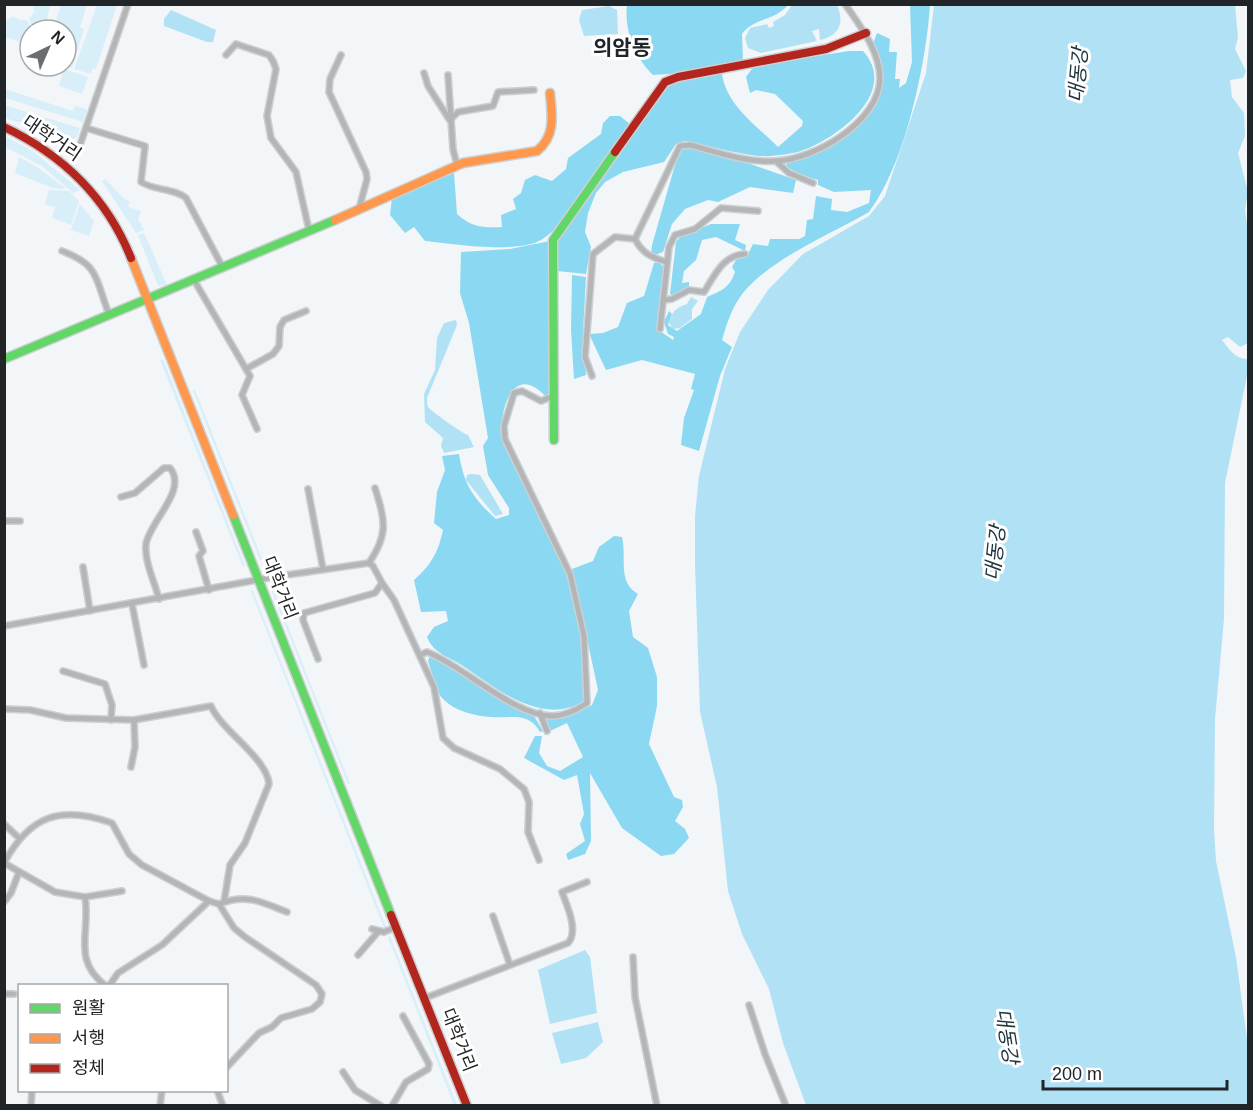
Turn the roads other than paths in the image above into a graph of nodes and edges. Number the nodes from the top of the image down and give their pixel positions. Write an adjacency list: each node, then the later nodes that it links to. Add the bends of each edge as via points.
1 (128, 4): 12 (street)
2 (845, 4): 3 (street)
3 (866, 33): 14 (street, via 880,78 868,111 825,146); 34 (street, via 826,49 666,82 553,240)
4 (226, 55): 19 (street, via 236,44 269,55 273,61 276,69 267,116 271,138 296,172)
5 (340, 55): 17 (street, via 328,92 366,172)
6 (424, 73): 10 (street)
7 (448, 75): 10 (street)
8 (534, 90): 10 (street, via 498,92 493,106 458,112)
9 (550, 93): 15 (street, via 553,123 544,147)
10 (450, 120): 15 (street)
11 (4, 127): 26 (street, 대학거리, via 56,156 90,188 121,234)
12 (86, 128): 13 (street); 24 (street, via 145,146 141,182 186,198)
13 (80, 144)
14 (777, 162): 16 (street, via 789,173); 20 (street, via 680,146)
15 (457, 165): 17 (street)
16 (813, 183)
17 (359, 209): 19 (street)
18 (758, 211): 23 (street, via 718,209 695,229 675,236)
19 (309, 230): 24 (street)
20 (635, 239): 23 (street, via 653,259); 33 (street, via 615,237 593,254 585,357)
21 (62, 252): 29 (street, via 91,267)
22 (744, 254): 27 (street, via 725,260 704,292 689,290)
23 (667, 262): 27 (street)
24 (223, 268): 25 (street)
25 (194, 280): 26 (street); 32 (street)
26 (147, 297): 29 (street); 46 (street, 대학거리)
27 (663, 300): 30 (street)
28 (306, 311): 32 (street, via 284,320 279,346 273,354)
29 (109, 314): 31 (street)
30 (660, 329)
31 (4, 359)
32 (246, 369): 35 (street, via 250,376 242,395)
33 (592, 376)
34 (555, 395): 36 (street); 58 (street, via 541,401 522,391 513,393 504,426 510,452 528,481 570,574 586,653 587,704 552,716)
35 (257, 429)
36 (554, 441)
37 (375, 488): 43 (street, via 384,532)
38 (309, 489): 45 (street)
39 (121, 497): 49 (street, via 131,496 164,468 170,468 175,476 173,491 146,545)
40 (4, 520): 41 (street)
41 (20, 521)
42 (196, 532): 48 (street)
43 (369, 563): 45 (street); 47 (street)
44 (83, 567): 51 (street)
45 (323, 569): 46 (street)
46 (260, 580): 48 (street); 76 (street, 대학거리)
47 (382, 583): 53 (street); 54 (street, via 375,593 304,613)
48 (209, 590): 49 (street)
49 (159, 599): 50 (street)
50 (132, 604): 51 (street); 55 (street)
51 (90, 611): 52 (street)
52 (4, 626)
53 (420, 655): 58 (street, via 427,652 447,660 488,689); 65 (street, via 434,687 446,744 500,769 524,789 529,802 528,832)
54 (318, 659)
55 (144, 665)
56 (63, 671): 59 (street, via 105,684 112,705)
57 (5, 706): 59 (street, via 66,718)
58 (540, 713): 61 (street)
59 (111, 720): 60 (street)
60 (134, 720): 62 (street); 73 (street, via 211,706 269,779 245,843 230,866)
61 (547, 731)
62 (131, 767)
63 (4, 824): 64 (street)
64 (19, 837): 66 (street); 71 (street, via 50,816 84,815 106,821 115,826 129,854 142,865)
65 (539, 860)
66 (4, 863): 67 (street)
67 (19, 872): 70 (street, via 45,888); 72 (street)
68 (587, 882): 81 (street, via 562,892 572,918 572,940)
69 (122, 891): 70 (street)
70 (85, 897): 82 (street, via 85,961)
71 (209, 901): 73 (street); 83 (street, via 162,945 118,973)
72 (4, 902)
73 (221, 903): 74 (street, via 237,897 252,899); 89 (street, via 234,928 316,985 322,994 312,1009 281,1018 260,1033)
74 (287, 912)
75 (493, 916): 81 (street)
76 (396, 927): 78 (street); 86 (street, 대학거리)
77 (372, 929): 78 (street)
78 (378, 933): 79 (street)
79 (358, 956)
80 (633, 957): 94 (street, via 637,1005)
81 (510, 965): 86 (street)
82 (106, 984)
83 (110, 984)
84 (4, 994): 85 (street)
85 (14, 994)
86 (425, 998): 93 (street, 대학거리)
87 (749, 1005): 95 (street)
88 (403, 1016): 92 (street, via 429,1064 428,1069 406,1082)
89 (228, 1066)
90 (343, 1072): 91 (street, via 356,1090)
91 (381, 1106)
92 (392, 1106)
93 (467, 1106)
94 (657, 1106)
95 (786, 1106)

